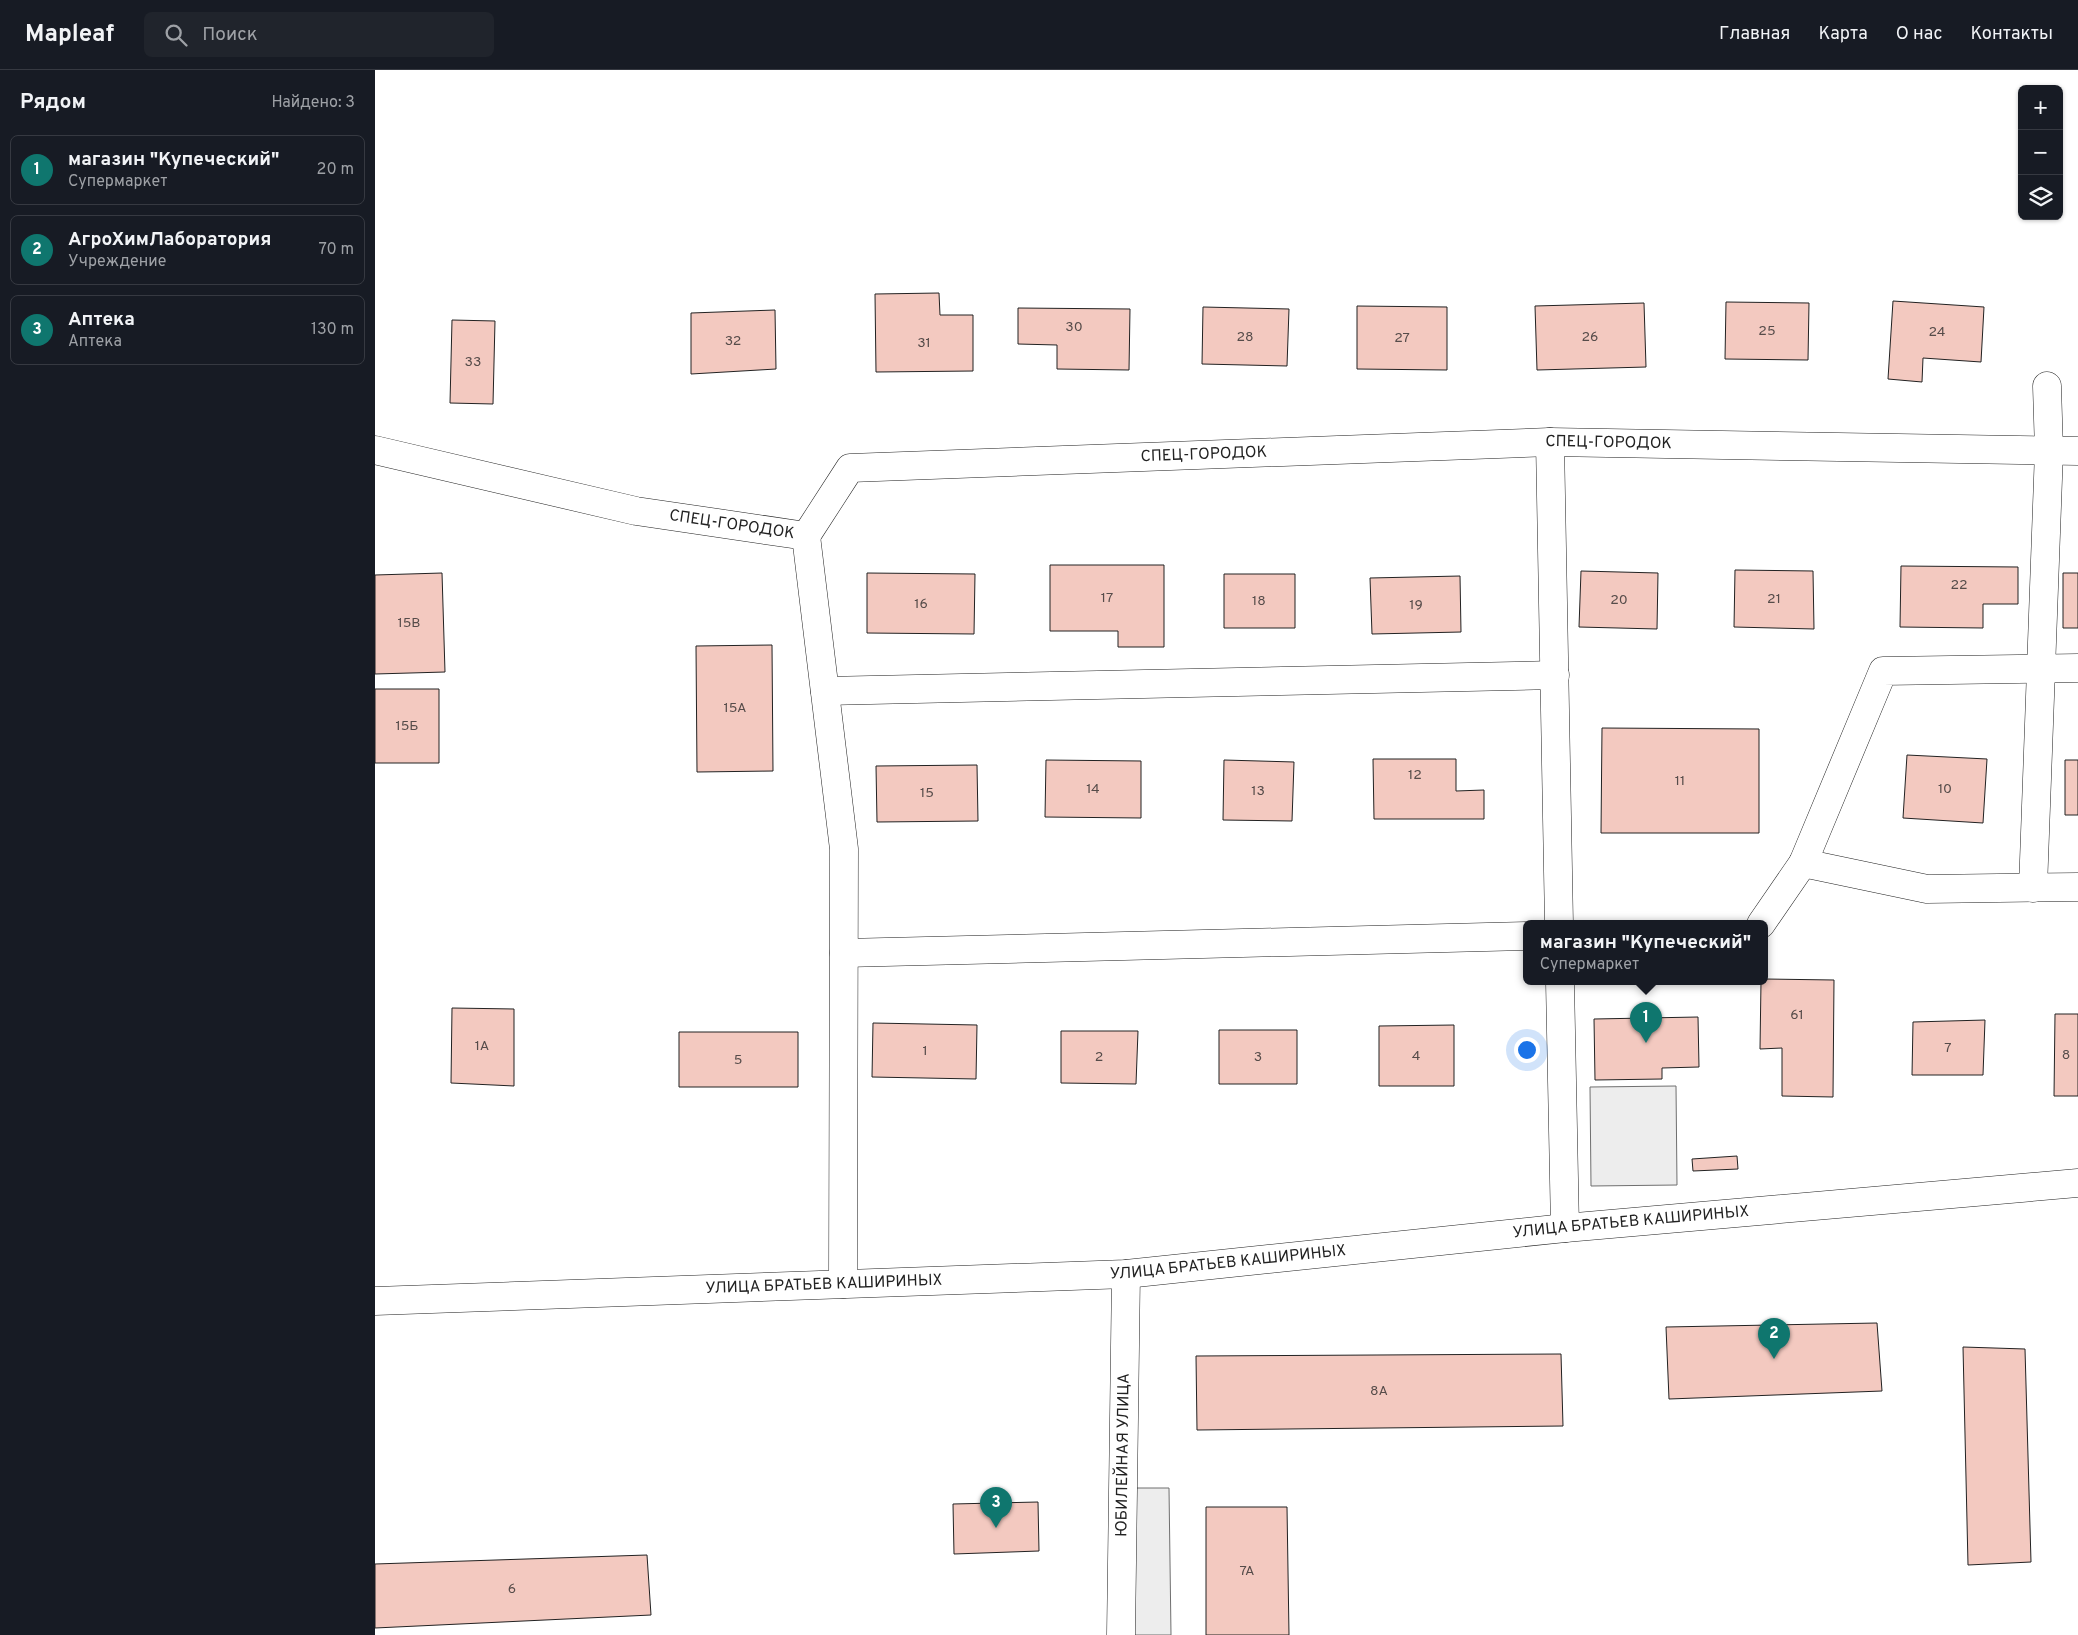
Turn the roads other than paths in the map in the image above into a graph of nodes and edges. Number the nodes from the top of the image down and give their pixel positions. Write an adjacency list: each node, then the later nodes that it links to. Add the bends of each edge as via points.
1 (2047, 386): 4 (street)
2 (1550, 442): 4 (street, СПЕЦ-ГОРОДОК); 6 (street, СПЕЦ-ГОРОДОК, via 850,468); 9 (street)
3 (375, 450): 6 (street, СПЕЦ-ГОРОДОК, via 636,511)
4 (2049, 451): 5 (street, СПЕЦ-ГОРОДОК); 7 (street)
5 (2078, 451)
6 (806, 536): 10 (street)
7 (2041, 668): 8 (street); 11 (street, via 1883,671); 13 (street)
8 (2078, 668)
9 (1555, 675): 10 (street); 14 (street)
10 (825, 691): 17 (street, via 844,849)
11 (1803, 863): 13 (street, via 1927,889); 15 (street)
12 (2078, 887): 13 (street)
13 (2033, 888)
14 (1559, 920)
15 (1764, 920)
16 (1523, 936): 17 (street)
17 (844, 953): 22 (street)
18 (1560, 985): 20 (street)
19 (2078, 1183): 20 (street, УЛИЦА БРАТЬЕВ КАШИРИНЫХ)
20 (1565, 1228): 21 (street, УЛИЦА БРАТЬЕВ КАШИРИНЫХ)
21 (1126, 1274): 22 (street, УЛИЦА БРАТЬЕВ КАШИРИНЫХ); 24 (street, ЮБИЛЕЙНАЯ УЛИЦА)
22 (843, 1284): 23 (street, УЛИЦА БРАТЬЕВ КАШИРИНЫХ)
23 (375, 1301)
24 (1121, 1635)

